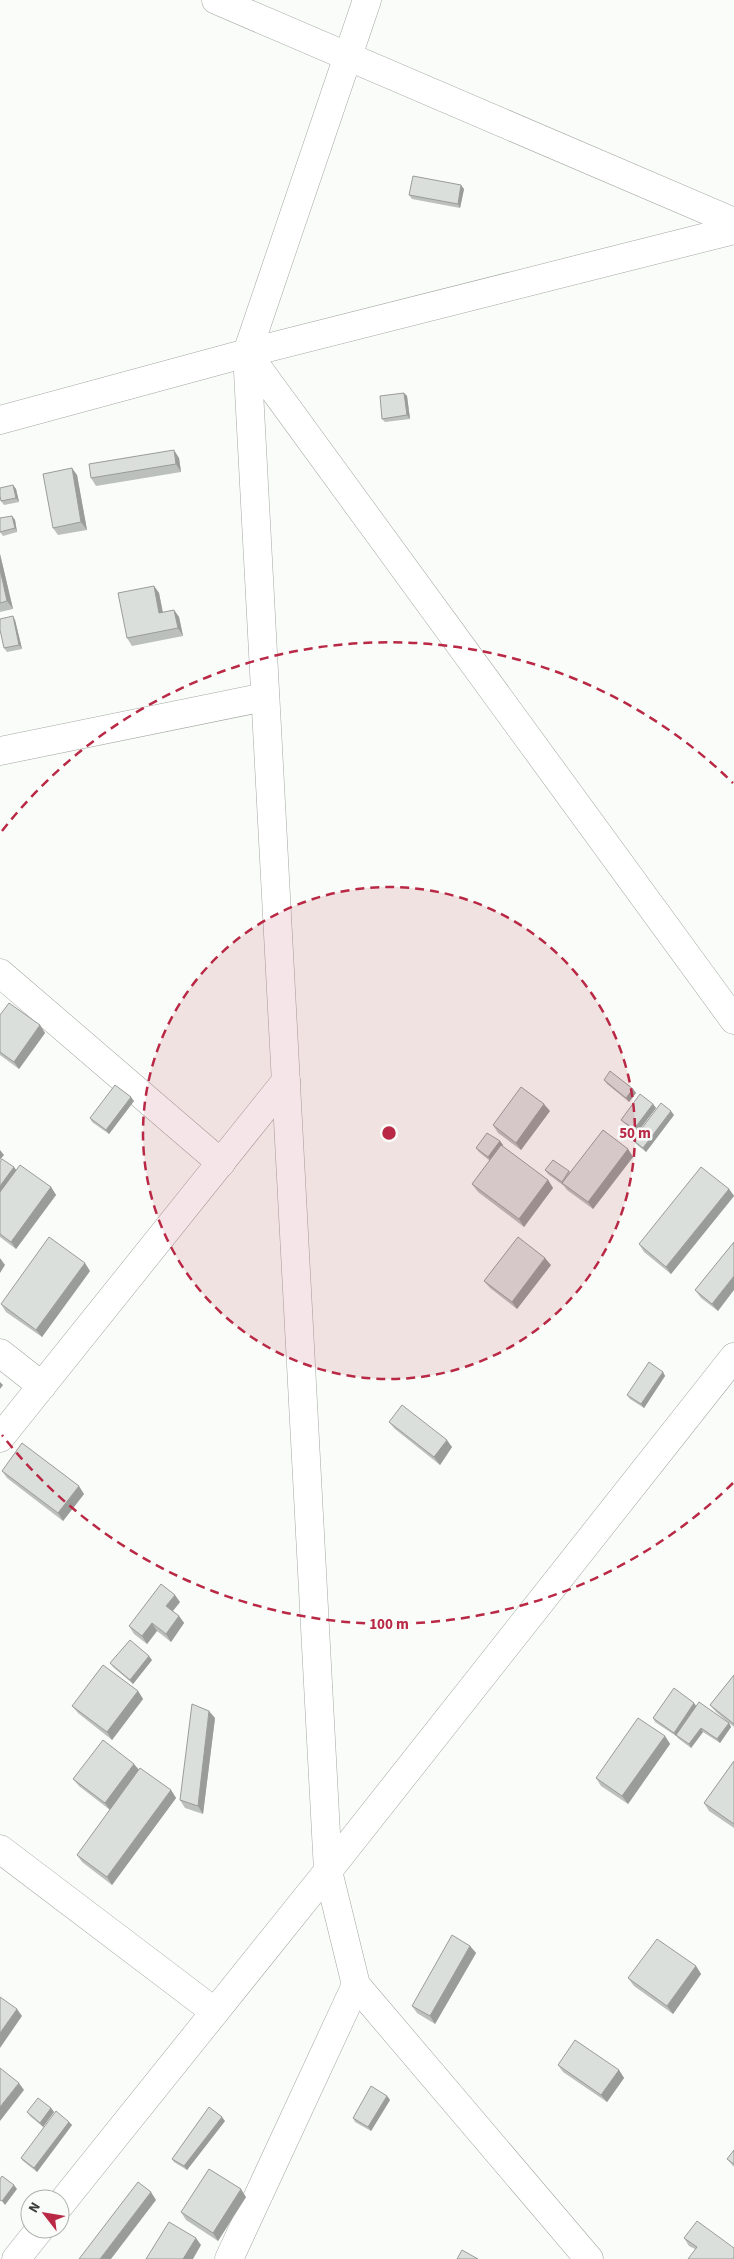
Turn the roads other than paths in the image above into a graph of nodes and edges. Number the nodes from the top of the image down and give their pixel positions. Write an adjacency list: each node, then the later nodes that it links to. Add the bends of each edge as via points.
1 (216, 0): 3 (street)
2 (367, 0): 3 (street)
3 (348, 57): 4 (street); 6 (street)
4 (734, 222)
5 (734, 230): 6 (street)
6 (247, 353): 7 (street); 8 (street); 11 (street)
7 (0, 420)
8 (266, 697): 9 (street); 12 (street)
9 (0, 751)
10 (0, 973): 13 (street)
11 (734, 1020)
12 (286, 1081): 13 (street); 19 (street)
13 (221, 1163): 16 (street)
14 (0, 1353): 16 (street)
15 (734, 1357): 19 (street)
16 (42, 1386): 17 (street)
17 (0, 1438)
18 (0, 1849): 21 (street)
19 (328, 1872): 20 (street); 21 (street)
20 (356, 1985): 25 (street); 26 (street)
21 (215, 2012): 22 (street)
22 (70, 2192)
23 (32, 2239): 24 (street)
24 (16, 2259)
25 (229, 2259)
26 (589, 2259)

